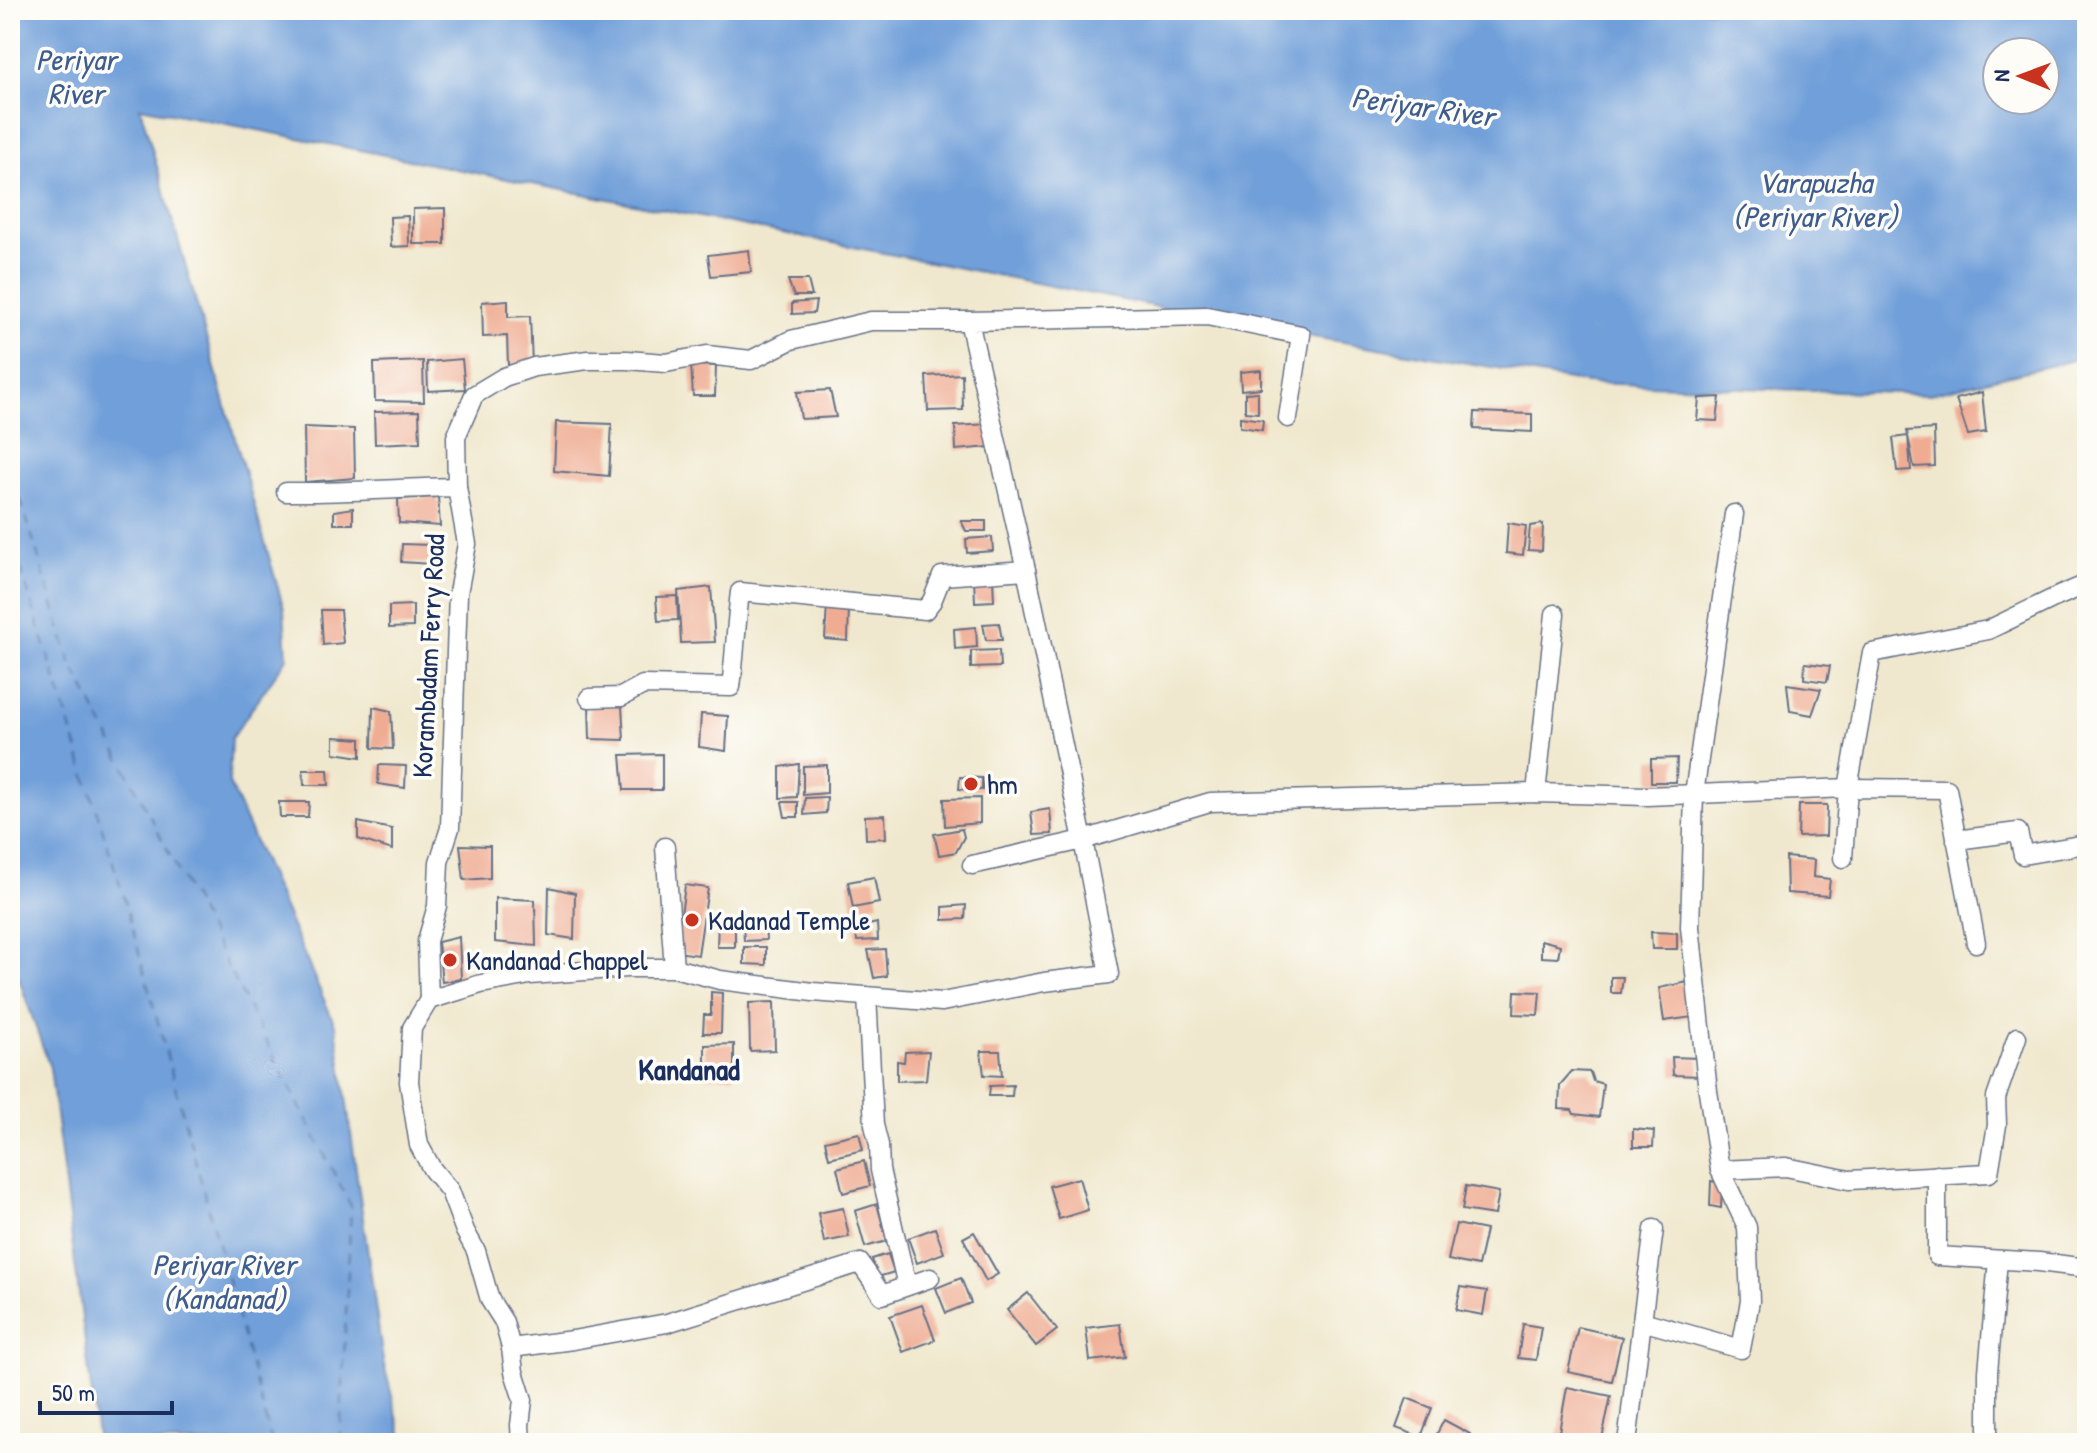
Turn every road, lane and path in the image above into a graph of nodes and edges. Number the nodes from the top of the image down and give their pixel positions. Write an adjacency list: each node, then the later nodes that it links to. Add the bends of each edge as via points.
1 (969, 321): 2 (street, Korambadam Ferry Road, via 1207,316 1301,335); 3 (street, Korambadam Ferry Road, via 871,321 791,340 751,360 707,355 666,363 588,360 534,367 474,395 456,437); 6 (street)
2 (1288, 418)
3 (457, 487): 4 (street); 22 (street, Korambadam Ferry Road, via 467,544 458,593 450,828 427,941)
4 (286, 492)
5 (1734, 514): 12 (street)
6 (1026, 570): 9 (street, via 942,576 925,610 740,592 731,687 643,685 621,697); 13 (street)
7 (2087, 584): 10 (street, via 1988,630 1872,653)
8 (1555, 614): 11 (street)
9 (589, 698)
10 (1848, 788): 12 (street); 14 (street, via 1947,789); 17 (street)
11 (1536, 793): 12 (street); 13 (street, via 1210,802)
12 (1694, 794): 24 (street, via 1690,927)
13 (1083, 840): 18 (street); 21 (street, via 1109,974 942,1002)
14 (1956, 840): 15 (street, via 2018,832 2023,855); 19 (street)
15 (2080, 845)
16 (665, 847): 20 (street)
17 (1843, 858)
18 (972, 865)
19 (1976, 943)
20 (674, 968): 21 (street, via 720,980); 22 (street, via 530,975)
21 (867, 996): 30 (street, via 880,1170)
22 (429, 1000): 32 (street, via 412,1028 409,1082 419,1145 450,1191)
23 (2017, 1037): 25 (street, via 1996,1098 1989,1173)
24 (1720, 1170): 25 (street, via 1786,1167 1849,1180); 31 (street, via 1747,1227 1750,1301 1741,1349)
25 (1937, 1175): 27 (street, via 1937,1256)
26 (1654, 1229): 31 (street)
27 (1998, 1260): 28 (street); 35 (street)
28 (2087, 1268)
29 (930, 1278): 30 (street)
30 (907, 1286): 32 (street, via 882,1295 860,1263 667,1323)
31 (1642, 1321): 34 (street)
32 (511, 1348): 33 (street, via 523,1400)
33 (521, 1443)
34 (1627, 1443)
35 (1988, 1443)

